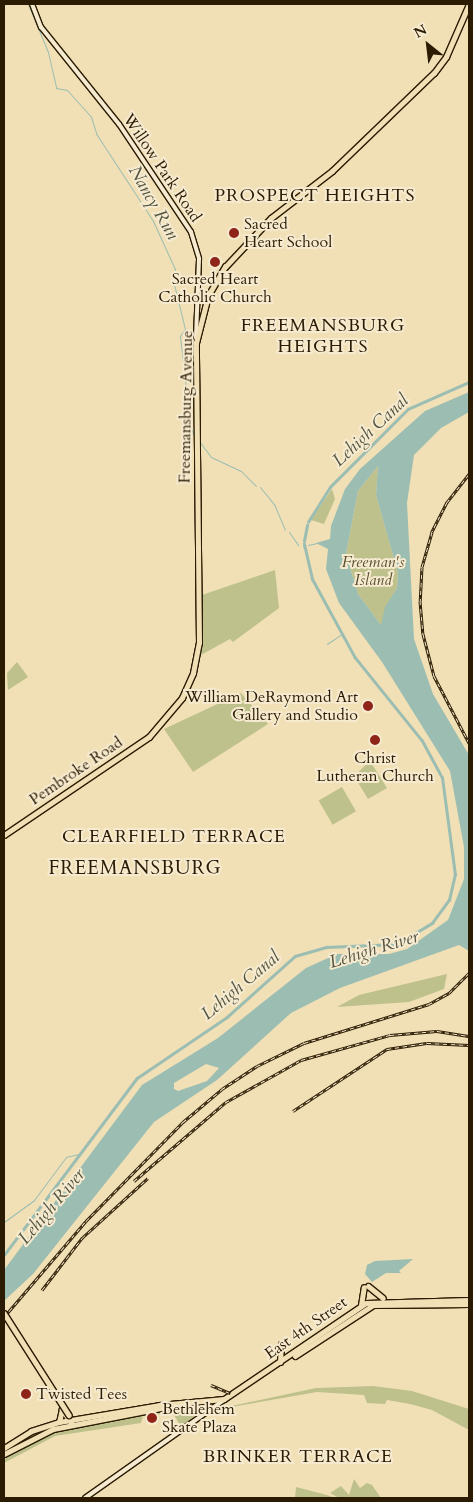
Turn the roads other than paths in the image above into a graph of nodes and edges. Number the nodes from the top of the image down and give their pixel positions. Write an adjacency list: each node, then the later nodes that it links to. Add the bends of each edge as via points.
1 (32, 4): 3 (main road, Willow Park Road, via 41,26 119,124 191,232 199,262)
2 (469, 4): 3 (main road, Freemansburg Avenue, via 446,57 434,73 332,171 271,218 227,263 202,309)
3 (196, 343): 4 (main road, Freemansburg Avenue, via 198,649 182,698)
4 (160, 726): 5 (main road, Pembroke Road)
5 (4, 834)
6 (390, 1300): 7 (highway, East 4th Street); 9 (highway, East 4th Street); 9 (highway, via 378,1296 366,1286)
7 (469, 1300)
8 (469, 1304): 14 (highway, East 4th Street, via 368,1307)
9 (360, 1306): 13 (highway, East 4th Street)
10 (4, 1313): 16 (main road, bridge)
11 (4, 1317): 15 (main road, bridge)
12 (281, 1344): 13 (highway, via 283,1357)
13 (278, 1364): 14 (highway, East 4th Street)
14 (233, 1395): 16 (highway); 19 (main road, East 4th Street)
15 (62, 1409): 16 (highway)
16 (67, 1419): 17 (highway, via 31,1432); 18 (highway)
17 (4, 1448)
18 (4, 1454)
19 (85, 1498)

